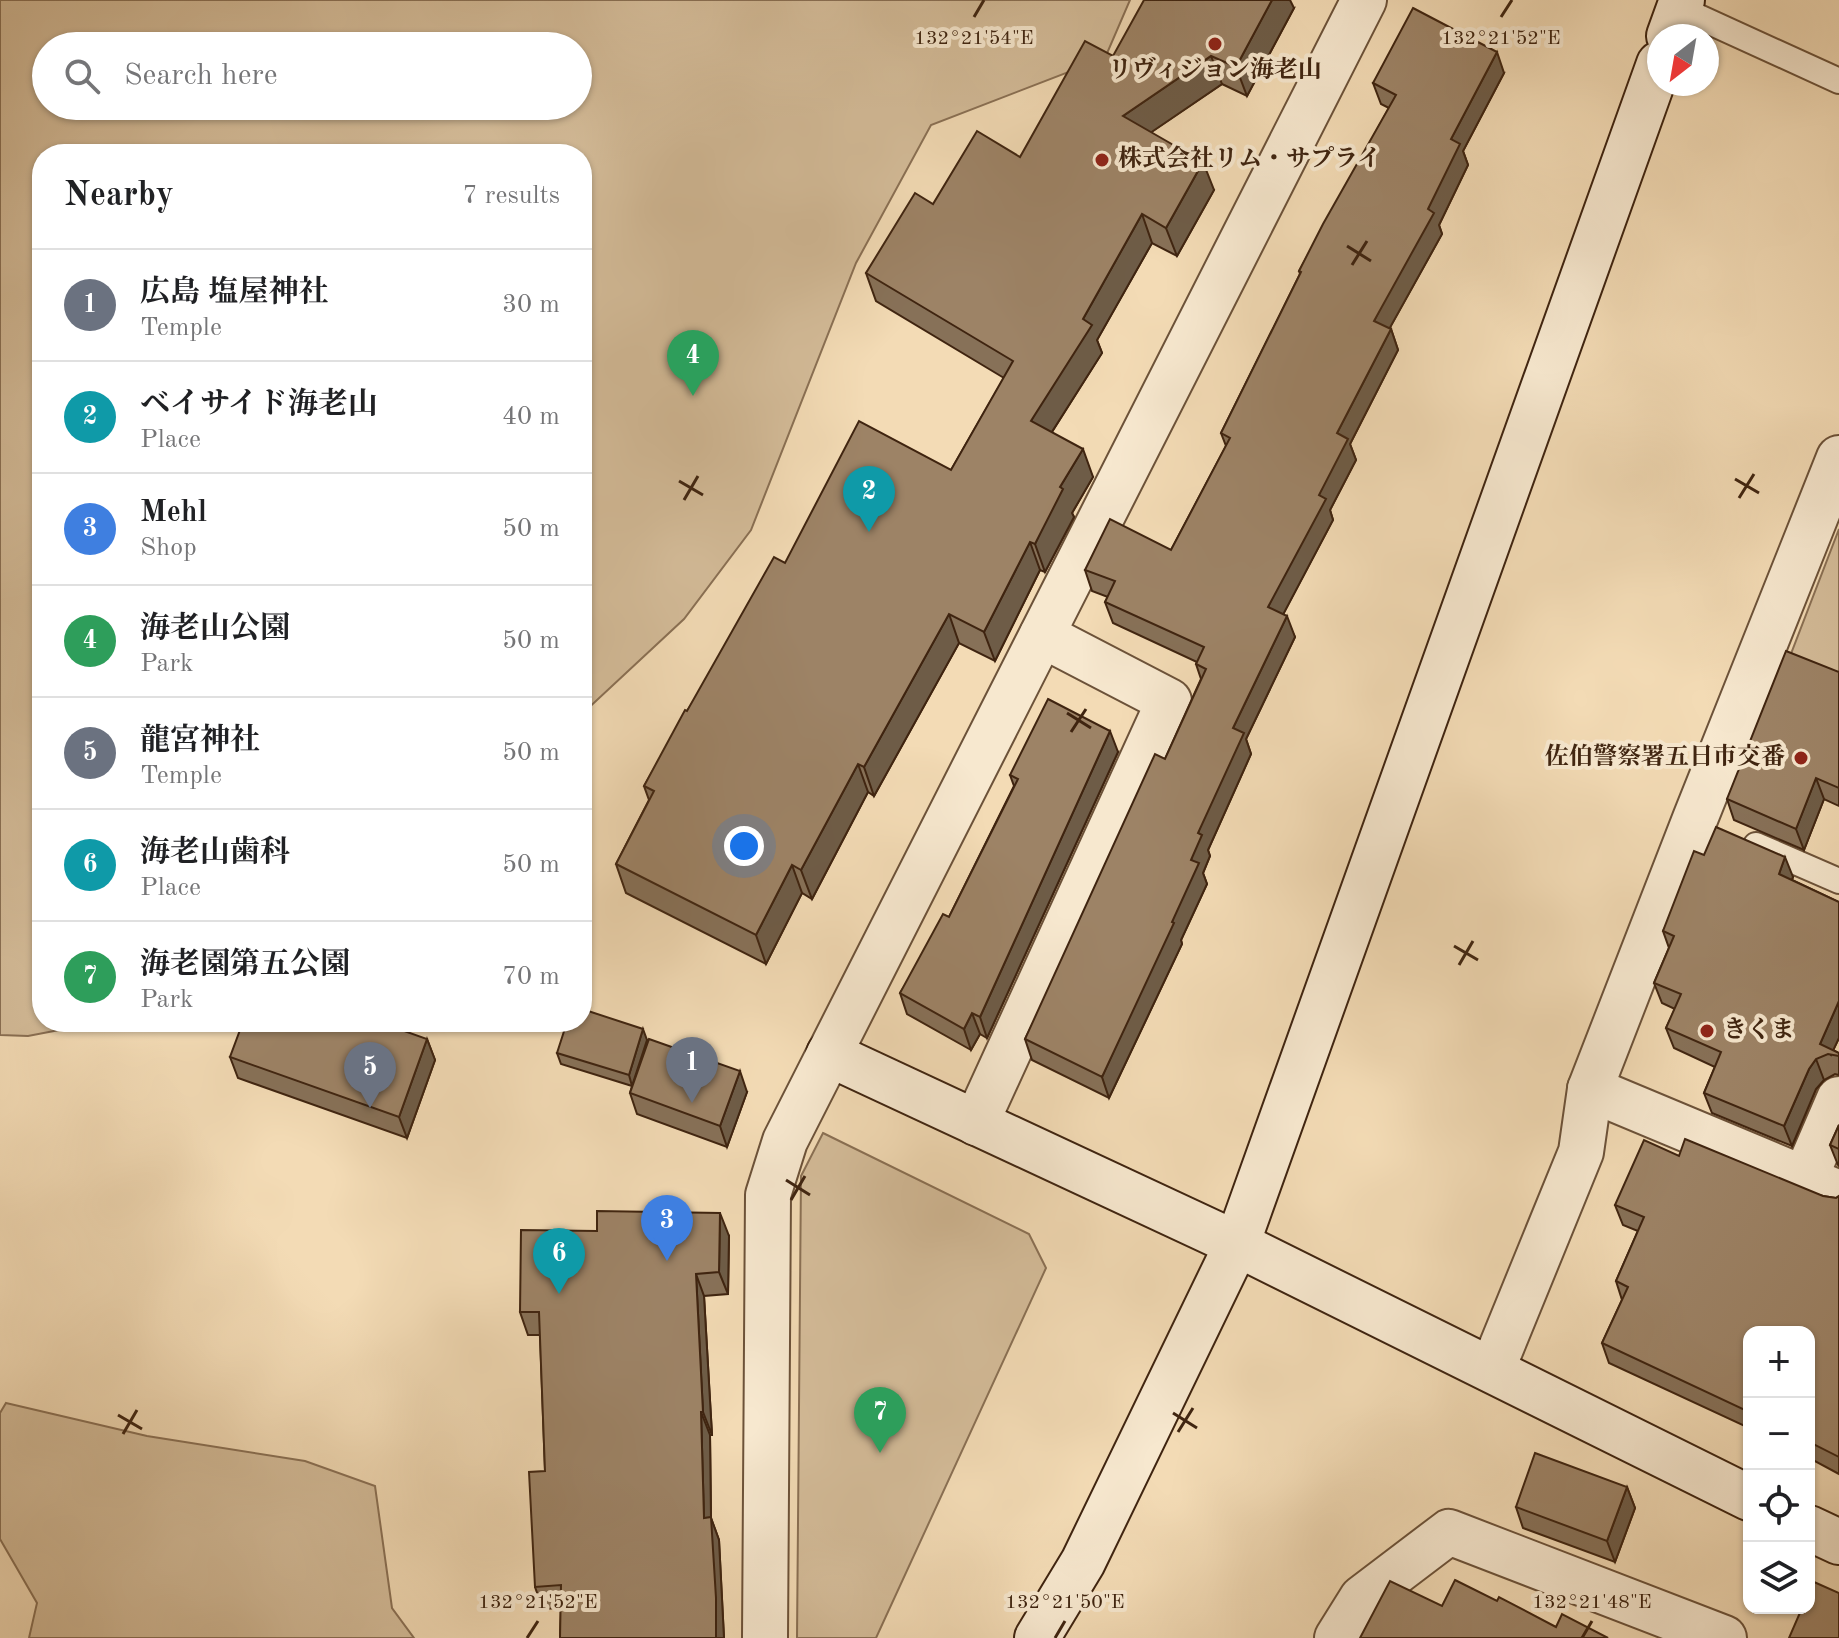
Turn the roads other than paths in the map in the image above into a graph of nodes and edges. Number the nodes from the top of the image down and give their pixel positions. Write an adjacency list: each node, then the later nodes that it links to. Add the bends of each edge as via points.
1 (1364, 0): 6 (street)
2 (1677, 15): 3 (lane)
3 (1839, 81)
4 (1648, 96): 14 (street)
5 (1839, 458): 10 (street, via 1702,822)
6 (1042, 635): 9 (street); 12 (street, via 1169,701)
7 (1738, 838): 8 (lane)
8 (1839, 881)
9 (829, 1054): 12 (street); 19 (street, via 785,1141 768,1195)
10 (1590, 1089): 13 (street); 15 (street, via 1581,1152)
11 (1839, 1099): 13 (street)
12 (976, 1123): 14 (street)
13 (1822, 1186)
14 (1237, 1244): 15 (street); 20 (street, via 1083,1562)
15 (1492, 1370): 16 (street)
16 (1743, 1495)
17 (1815, 1531): 18 (street)
18 (1839, 1542)
19 (765, 1638)
20 (1037, 1638)
21 (1337, 1638): 22 (street, via 1362,1598 1449,1532)
22 (1724, 1638)

